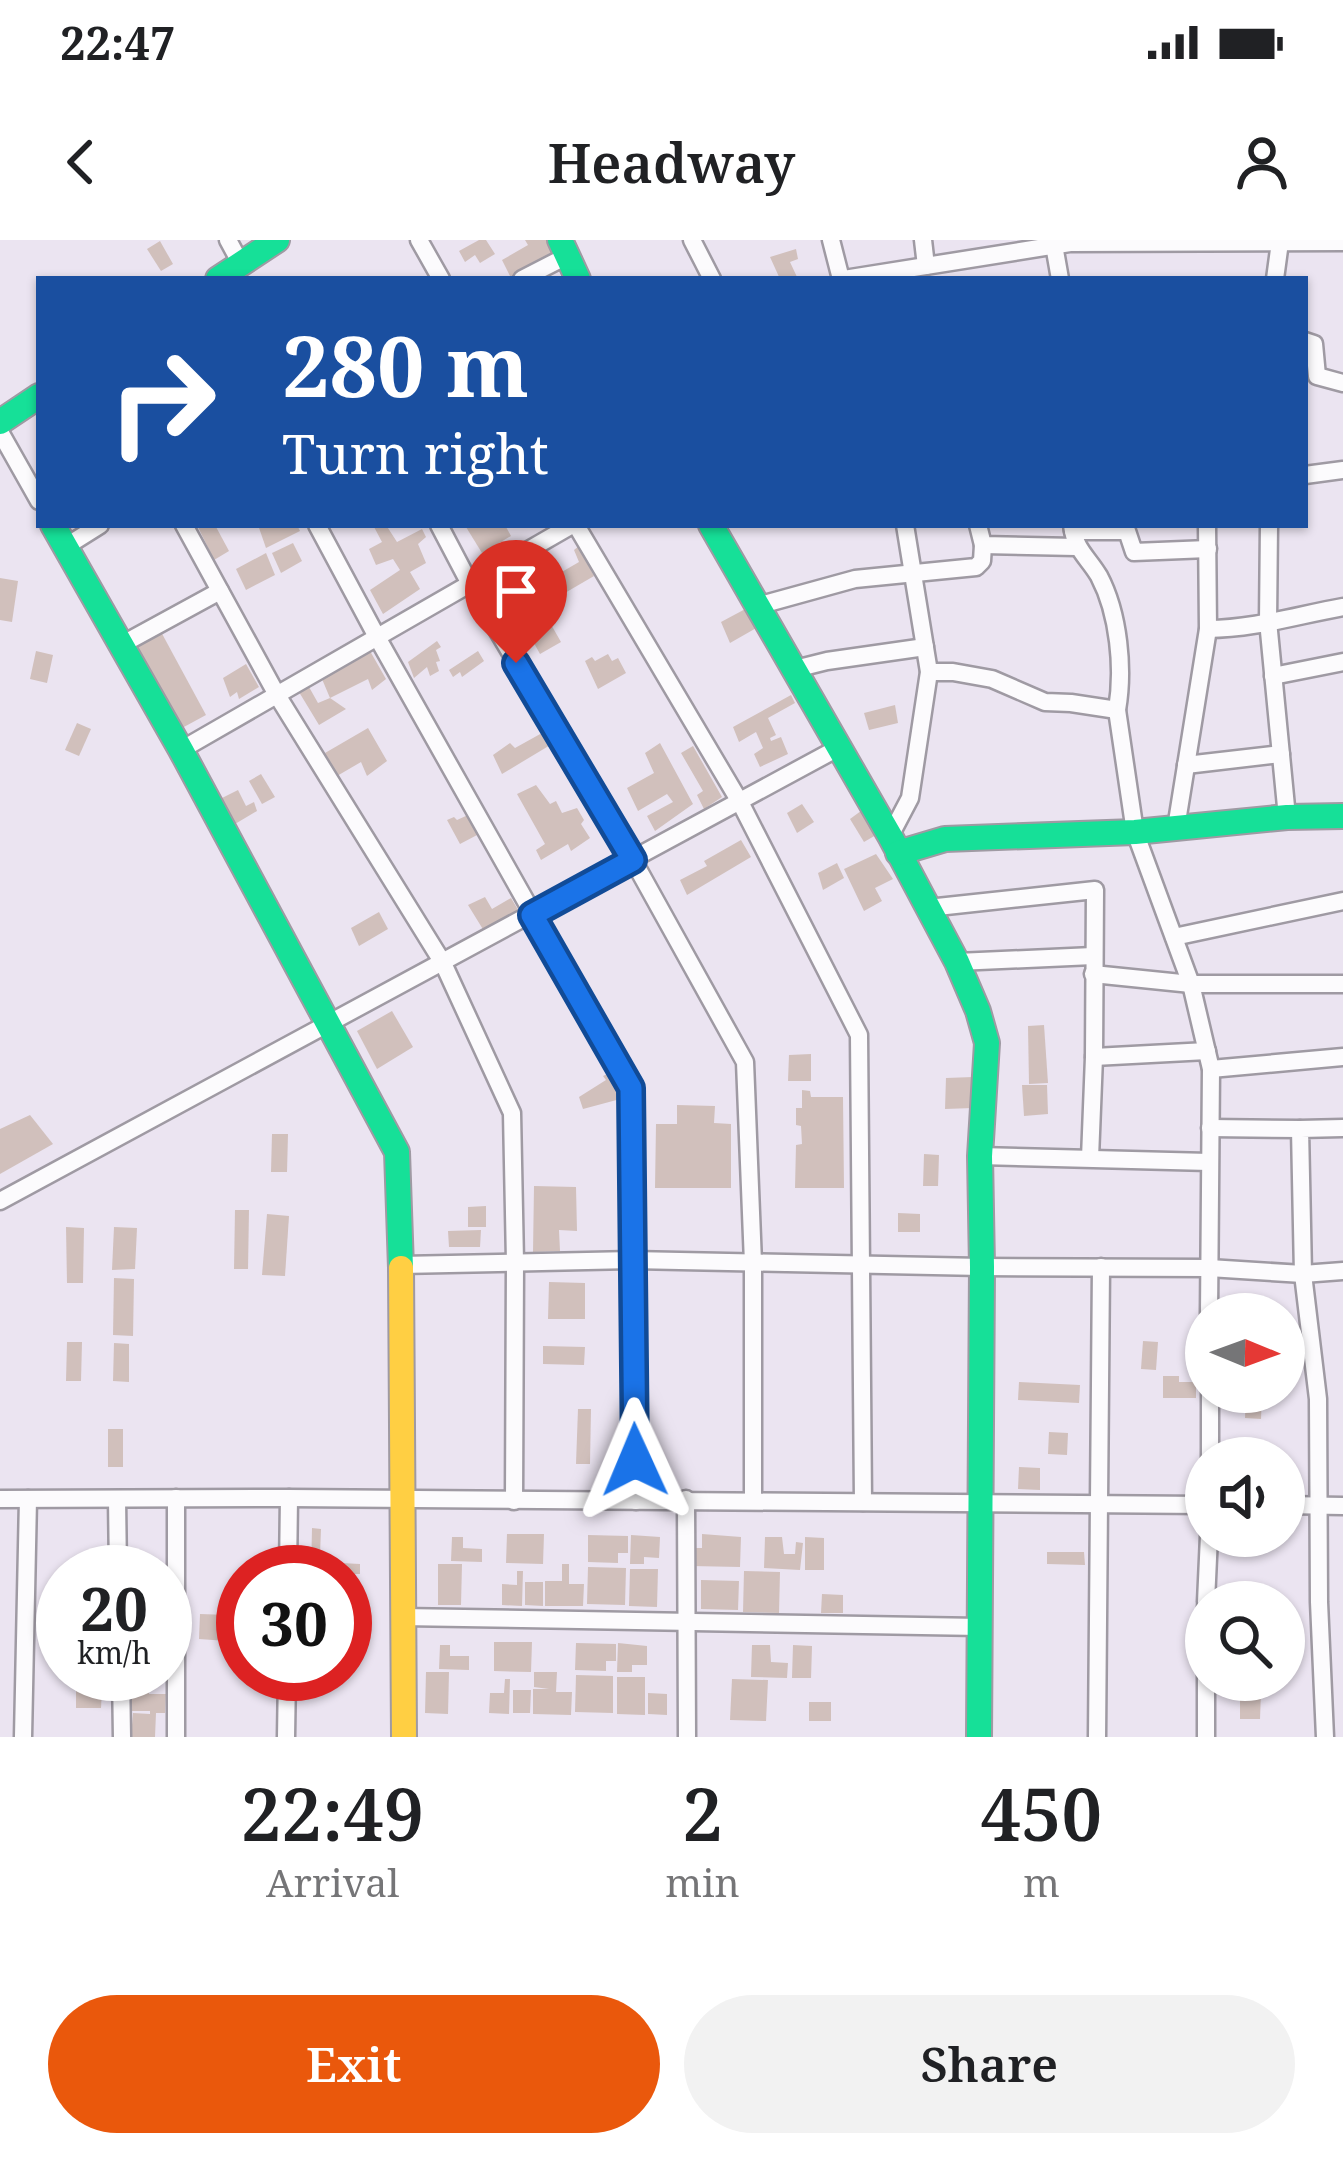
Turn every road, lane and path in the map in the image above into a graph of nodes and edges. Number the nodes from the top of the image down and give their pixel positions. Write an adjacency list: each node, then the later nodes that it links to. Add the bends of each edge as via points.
1 (228, 240): 12 (street)
2 (277, 240): 12 (street)
3 (419, 240): 15 (street)
4 (692, 240): 17 (street)
5 (831, 240): 18 (street)
6 (923, 240): 13 (street)
7 (1249, 241): 8 (street); 10 (street)
8 (1280, 242): 9 (street); 21 (street)
9 (1343, 242)
10 (1054, 245): 13 (street); 20 (street)
11 (568, 258): 16 (street)
12 (241, 264): 14 (street)
13 (926, 266): 19 (street)
14 (223, 276)
15 (439, 276)
16 (529, 276)
17 (710, 276)
18 (842, 276)
19 (862, 276)
20 (1059, 276)
21 (1276, 276)
22 (1308, 342): 23 (street, via 1317,376)
23 (1343, 382)
24 (36, 398): 25 (street)
25 (0, 422)
26 (0, 432): 29 (street)
27 (1343, 470): 28 (street)
28 (1308, 475)
29 (36, 496)
30 (89, 528): 43 (street)
31 (186, 528): 48 (street)
32 (319, 528): 53 (street)
33 (441, 528): 47 (street)
34 (569, 528): 47 (street)
35 (576, 528): 66 (street)
36 (712, 528): 49 (street)
37 (906, 528): 46 (street)
38 (979, 528): 44 (street)
39 (1127, 528): 42 (street); 45 (street, via 1134,552)
40 (1207, 528): 45 (street)
41 (1269, 528): 51 (street)
42 (1074, 534): 44 (street); 61 (street, via 1116,626)
43 (59, 536): 54 (street)
44 (982, 545): 46 (street, via 976,567)
45 (1208, 549): 52 (street)
46 (915, 574): 49 (street, via 855,579); 55 (street)
47 (470, 584): 53 (street); 72 (street)
48 (220, 590): 54 (street); 60 (street)
49 (757, 606): 57 (street)
50 (1343, 607): 51 (street)
51 (1268, 621): 52 (street); 59 (street)
52 (1208, 629): 65 (street)
53 (377, 637): 60 (street); 75 (street)
54 (121, 645): 63 (street)
55 (925, 647): 57 (street); 58 (street)
56 (1343, 662): 59 (street)
57 (795, 669): 62 (street)
58 (929, 672): 61 (street, via 992,679 1045,702); 71 (street, via 910,798)
59 (1274, 676): 64 (street)
60 (277, 695): 63 (street); 78 (street)
61 (1117, 710): 70 (street)
62 (838, 748): 66 (street); 71 (street)
63 (181, 750): 82 (street)
64 (1281, 754): 65 (street); 68 (street)
65 (1186, 765): 69 (street)
66 (740, 802): 72 (street); 97 (street, via 860,1035)
67 (1343, 816): 68 (street)
68 (1288, 817): 69 (street)
69 (1176, 828): 70 (street)
70 (1135, 832): 71 (street); 76 (street)
71 (894, 845): 74 (street)
72 (633, 860): 75 (street); 95 (street, via 745,1062)
73 (1343, 901): 76 (street)
74 (928, 908): 77 (street); 79 (street, via 1095,890)
75 (532, 915): 78 (street); 93 (street, via 631,1088)
76 (1174, 937): 80 (street)
77 (957, 962): 79 (street); 89 (street, via 987,1043)
78 (443, 963): 82 (street); 94 (street, via 512,1113)
79 (1093, 965): 80 (street); 83 (street)
80 (1191, 984): 81 (street); 85 (street)
81 (1343, 984)
82 (328, 1025): 92 (street); 96 (street, via 397,1153)
83 (1094, 1057): 85 (street); 90 (street)
84 (1343, 1058): 85 (street)
85 (1209, 1060): 86 (street)
86 (1210, 1128): 88 (street); 91 (street)
87 (1343, 1128): 88 (street)
88 (1300, 1129): 102 (street)
89 (980, 1156): 90 (street); 98 (street)
90 (1090, 1158): 91 (street)
91 (1209, 1162): 100 (street)
92 (0, 1201)
93 (632, 1260): 94 (street); 95 (street); 112 (street)
94 (515, 1262): 96 (street); 111 (street)
95 (753, 1263): 97 (street); 113 (street)
96 (401, 1264): 110 (street)
97 (862, 1265): 98 (street); 114 (street)
98 (982, 1267): 99 (street); 115 (street)
99 (1101, 1267): 100 (street); 116 (street)
100 (1209, 1268): 102 (street); 103 (street)
101 (1343, 1271): 102 (street)
102 (1303, 1274): 119 (street)
103 (1209, 1293)
104 (176, 1498): 105 (street); 108 (street); 131 (street)
105 (289, 1498): 110 (street); 122 (street)
106 (0, 1499): 107 (street)
107 (28, 1499): 108 (street); 129 (street)
108 (117, 1499): 121 (street)
109 (686, 1499): 112 (street); 113 (street); 124 (street)
110 (401, 1500): 111 (street); 123 (street)
111 (514, 1501): 112 (street)
112 (636, 1501)
113 (753, 1501): 114 (street)
114 (863, 1502): 115 (street)
115 (981, 1502): 116 (street); 125 (street)
116 (1098, 1504): 117 (street); 136 (street)
117 (1185, 1505)
118 (1305, 1506): 119 (street)
119 (1320, 1506): 120 (street); 138 (street)
120 (1343, 1506)
121 (118, 1545)
122 (288, 1545)
123 (402, 1617): 124 (street); 133 (street)
124 (687, 1623): 125 (street); 134 (street)
125 (980, 1627): 135 (street)
126 (121, 1701): 130 (street)
127 (286, 1701): 132 (street)
128 (1206, 1701): 137 (street)
129 (23, 1737)
130 (122, 1737)
131 (176, 1737)
132 (286, 1737)
133 (404, 1737)
134 (687, 1737)
135 (979, 1737)
136 (1097, 1737)
137 (1206, 1737)
138 (1324, 1737)

